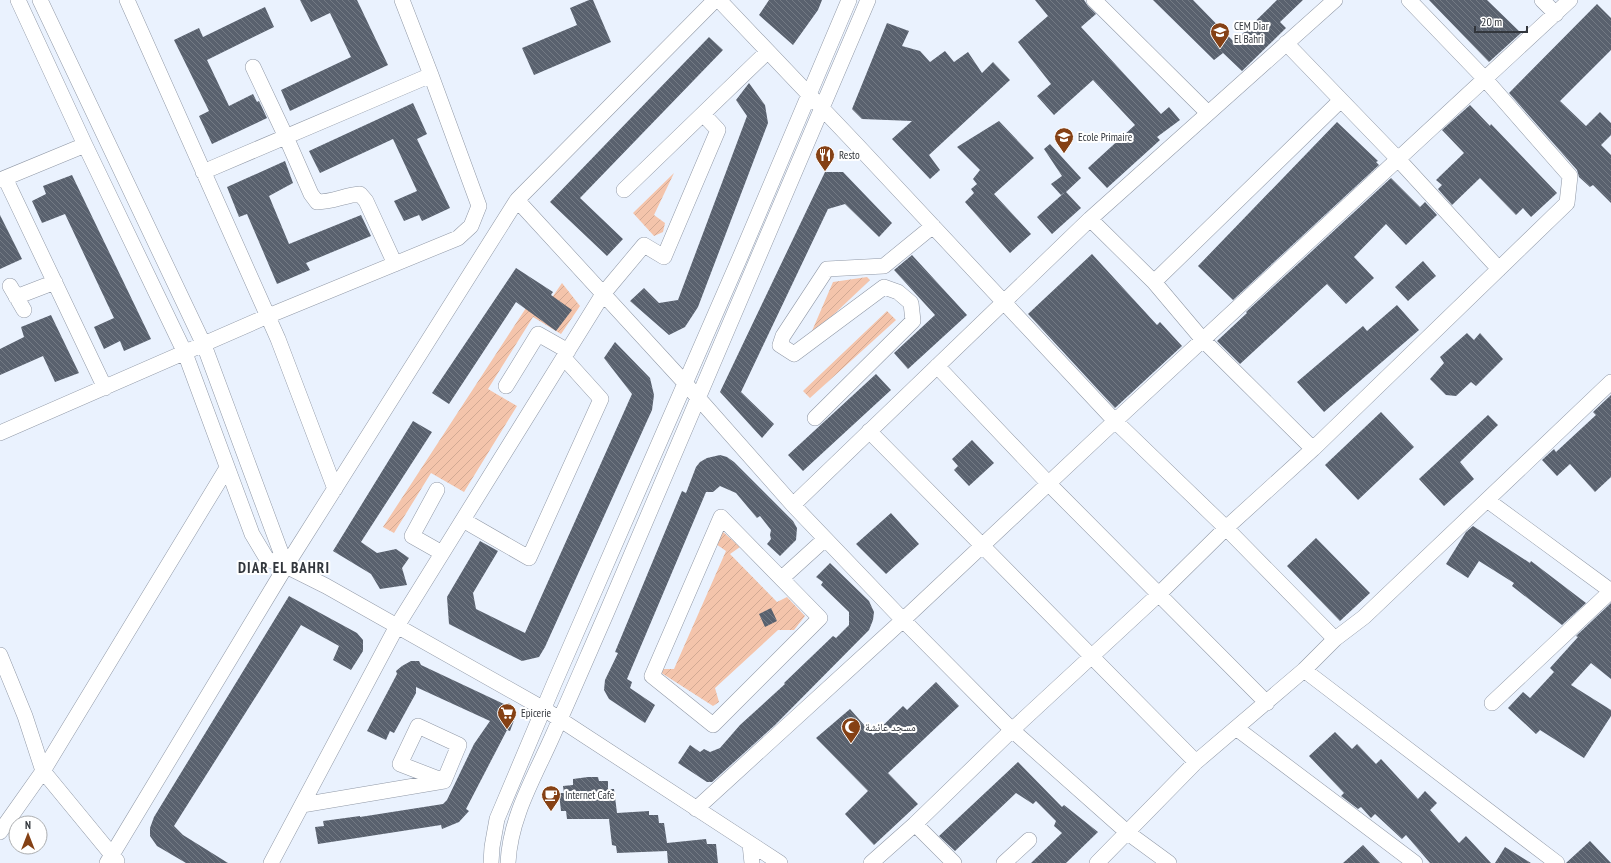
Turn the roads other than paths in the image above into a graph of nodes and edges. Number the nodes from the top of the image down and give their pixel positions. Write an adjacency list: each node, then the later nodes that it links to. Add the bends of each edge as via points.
1 (18, 0): 26 (street)
2 (40, 0): 45 (street)
3 (126, 0): 28 (street)
4 (402, 0): 18 (street)
5 (715, 0): 31 (street)
6 (719, 0): 16 (street)
7 (850, 0): 20 (street)
8 (868, 0): 22 (street)
9 (1094, 0): 23 (street)
10 (1335, 0): 15 (street)
11 (1409, 0): 19 (street)
12 (1542, 0): 14 (street)
13 (1570, 0): 14 (street)
14 (1556, 14): 19 (street)
15 (1286, 43): 21 (street); 23 (street)
16 (767, 52): 20 (street); 24 (street)
17 (253, 67): 25 (street)
18 (431, 76): 25 (street); 34 (street, via 479,206 471,226 458,238)
19 (1485, 79): 27 (street); 36 (street, via 1570,176 1567,203)
20 (809, 95): 22 (street); 50 (street)
21 (1341, 100): 27 (street); 38 (street)
22 (822, 109): 33 (street); 53 (street)
23 (1208, 113): 32 (street)
24 (703, 114): 30 (street); 40 (street, via 718,130 664,257 644,245)
25 (286, 137): 28 (street); 34 (street, via 310,194 318,202 329,202 360,194 366,201)
26 (85, 145): 29 (street); 46 (street)
27 (1398, 159): 36 (street); 44 (street)
28 (203, 172): 43 (street)
29 (2, 179): 37 (street)
30 (624, 190)
31 (517, 200): 40 (street); 61 (street)
32 (1090, 219): 38 (street); 41 (street)
33 (933, 226): 35 (street); 41 (street)
34 (395, 264): 43 (street)
35 (884, 266): 39 (street); 39 (street, via 827,269 783,336 780,345 794,354)
36 (1499, 269): 58 (street)
37 (55, 282): 42 (street, via 14,291); 52 (street)
38 (1154, 282): 44 (street)
39 (884, 287): 54 (street, via 898,292 911,303 913,321)
40 (603, 294): 47 (street); 50 (street)
41 (1003, 302): 48 (street); 55 (street)
42 (24, 310)
43 (268, 316): 45 (street); 61 (street)
44 (1203, 340): 55 (street); 58 (street)
45 (204, 345): 46 (street); 70 (street)
46 (185, 353): 52 (street); 59 (street)
47 (566, 354): 51 (street, via 538,334); 65 (street); 65 (street, via 601,399 529,558)
48 (937, 366): 56 (street); 60 (street)
49 (1611, 382): 63 (street)
50 (685, 383): 53 (street); 82 (street)
51 (506, 386)
52 (105, 388): 57 (street)
53 (699, 398): 64 (street); 83 (street)
54 (815, 418)
55 (1115, 421): 60 (street); 66 (street)
56 (869, 431): 64 (street); 68 (street)
57 (0, 433)
58 (1313, 449): 66 (street)
59 (227, 468): 70 (street, via 252,534 267,560); 87 (street)
60 (1049, 484): 68 (street); 73 (street)
61 (335, 489): 70 (street)
62 (437, 490): 69 (street, via 412,536)
63 (1486, 500): 72 (street); 76 (street, via 1364,617)
64 (793, 505): 67 (street)
65 (463, 520): 69 (street)
66 (1226, 528): 73 (street); 76 (street)
67 (825, 539): 71 (street); 74 (street)
68 (982, 546): 74 (street); 78 (street)
69 (442, 553): 75 (street)
70 (286, 566): 75 (street); 96 (street)
71 (782, 578): 71 (street, via 820,618 713,725 652,676 721,517)
72 (1611, 591): 81 (street)
73 (1159, 594): 78 (street); 80 (street)
74 (903, 620): 85 (street); 90 (street)
75 (397, 626): 82 (street); 89 (street)
76 (1336, 639): 79 (street)
77 (0, 655): 87 (street, via 25,716)
78 (1092, 656): 85 (street); 86 (street)
79 (1304, 670): 80 (street); 108 (street)
80 (1267, 703): 84 (street)
81 (1492, 703)
82 (544, 710): 83 (street); 98 (street, via 497,820)
83 (560, 720): 90 (street); 99 (street, via 514,825 508,849)
84 (1236, 728): 86 (street); 107 (street)
85 (1012, 730): 91 (street); 93 (street)
86 (1196, 762): 93 (street)
87 (43, 771): 92 (street); 96 (street)
88 (444, 781): 89 (street)
89 (302, 805): 97 (street)
90 (696, 809): 95 (street)
91 (916, 824): 102 (street); 103 (street)
92 (0, 832)
93 (1128, 833): 105 (street); 106 (street)
94 (1029, 840): 104 (street)
95 (750, 844): 100 (street); 101 (street)
96 (113, 860)
97 (271, 863)
98 (491, 863)
99 (508, 863)
100 (752, 863)
101 (780, 863)
102 (871, 863)
103 (954, 863)
104 (1004, 863)
105 (1097, 863)
106 (1169, 863)
107 (1415, 863)
108 (1557, 863)

